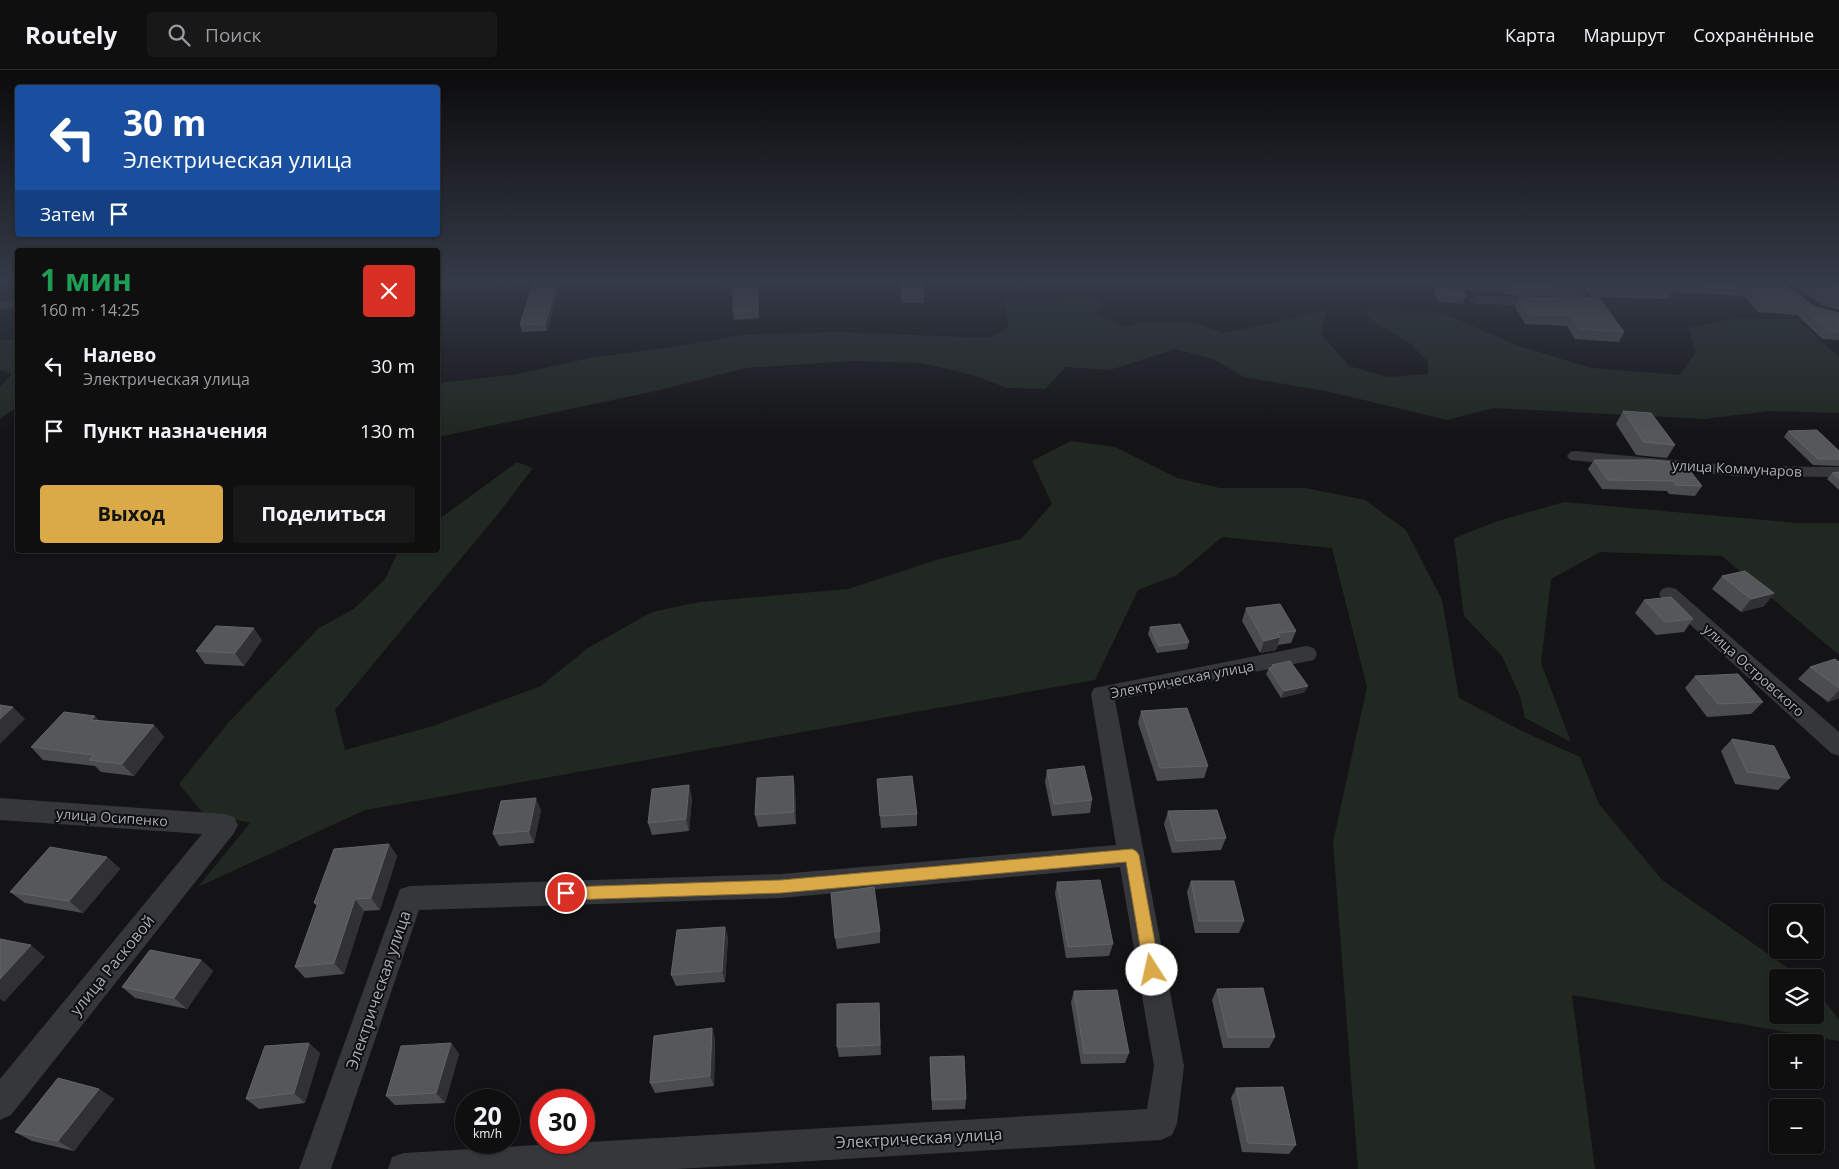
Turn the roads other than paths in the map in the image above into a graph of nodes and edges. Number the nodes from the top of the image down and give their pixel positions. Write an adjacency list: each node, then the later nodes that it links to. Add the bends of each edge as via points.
1 (1576, 456): 2 (street, улица Коммунаров, via 1737,471)
2 (1839, 472)
3 (1669, 594): 5 (street, улица Островского)
4 (1306, 654): 8 (street, Электрическая улица, via 1102,694)
5 (1839, 746)
6 (0, 809): 7 (street, улица Осипенко)
7 (225, 826): 9 (street, улица Расковой)
8 (1132, 855): 10 (street, Электрическая улица, via 781,886 410,898); 11 (street, Электрическая улица, via 1169,1066 1161,1124)
9 (0, 1104)
10 (315, 1169)
11 (404, 1169)

